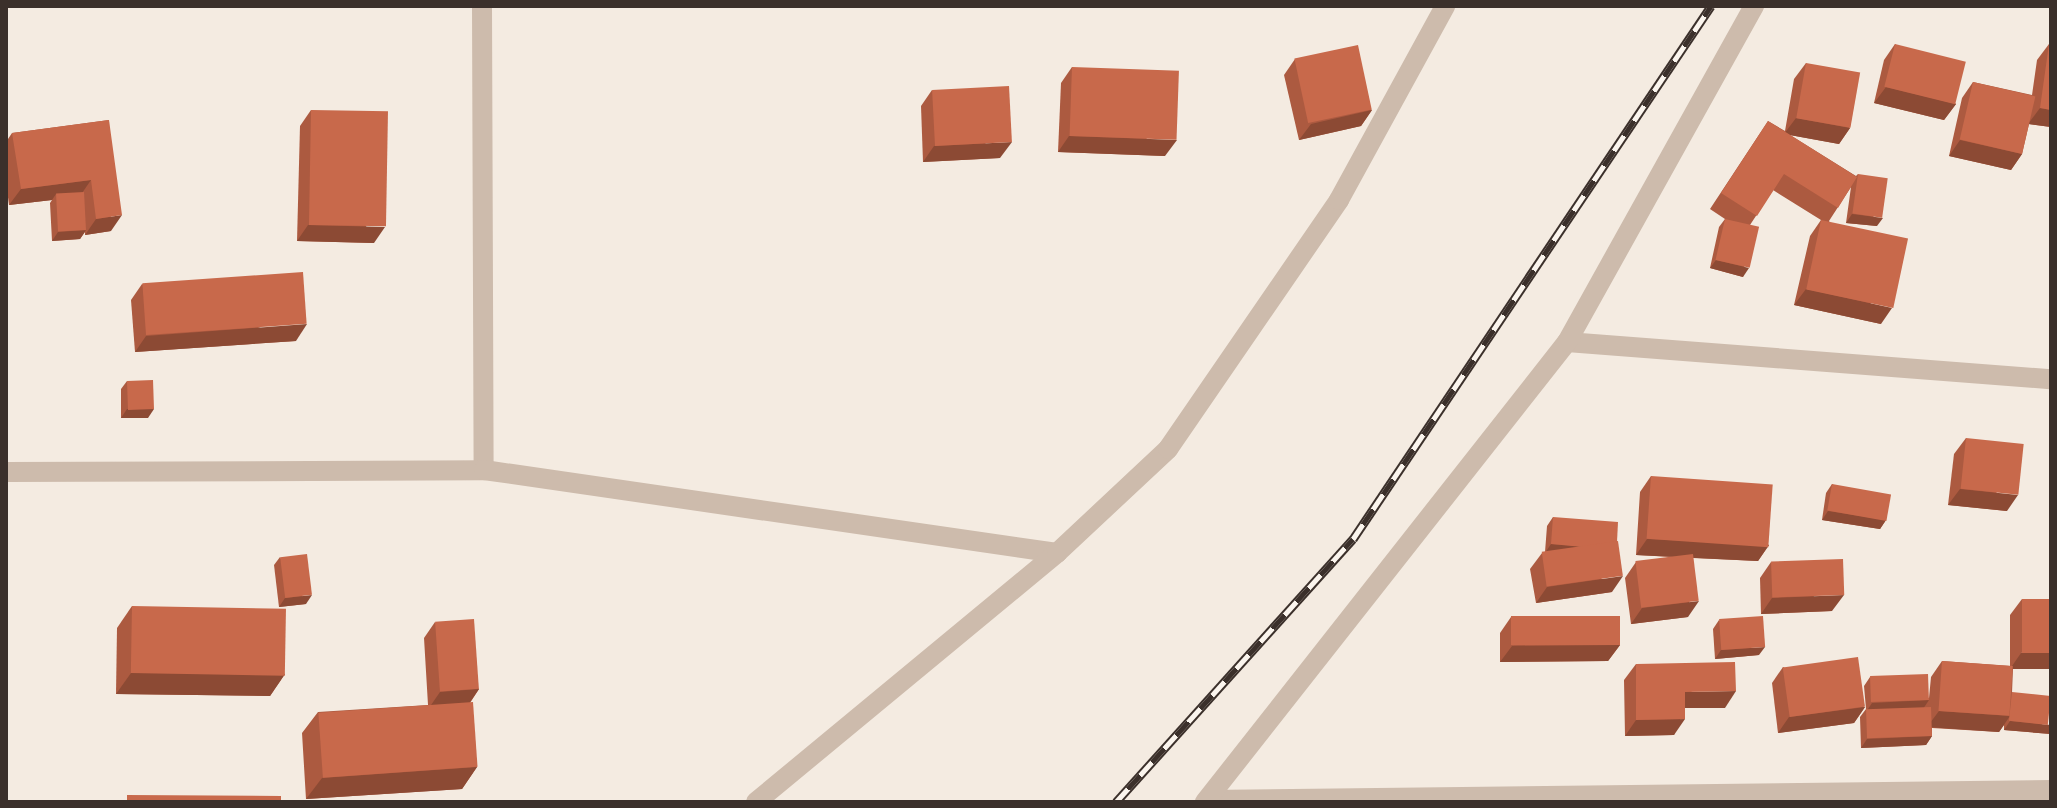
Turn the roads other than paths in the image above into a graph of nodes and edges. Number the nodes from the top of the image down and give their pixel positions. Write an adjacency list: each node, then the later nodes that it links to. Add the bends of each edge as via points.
1 (482, 6): 6 (street)
2 (1445, 6): 8 (street, via 1339,200 1168,449)
3 (1754, 6): 4 (street)
4 (1567, 342): 5 (street); 11 (street)
5 (2051, 379)
6 (484, 470): 7 (street); 8 (street)
7 (6, 472)
8 (1057, 553): 12 (street)
9 (2051, 790): 10 (street)
10 (1567, 800): 11 (street)
11 (1206, 801)
12 (756, 802)

